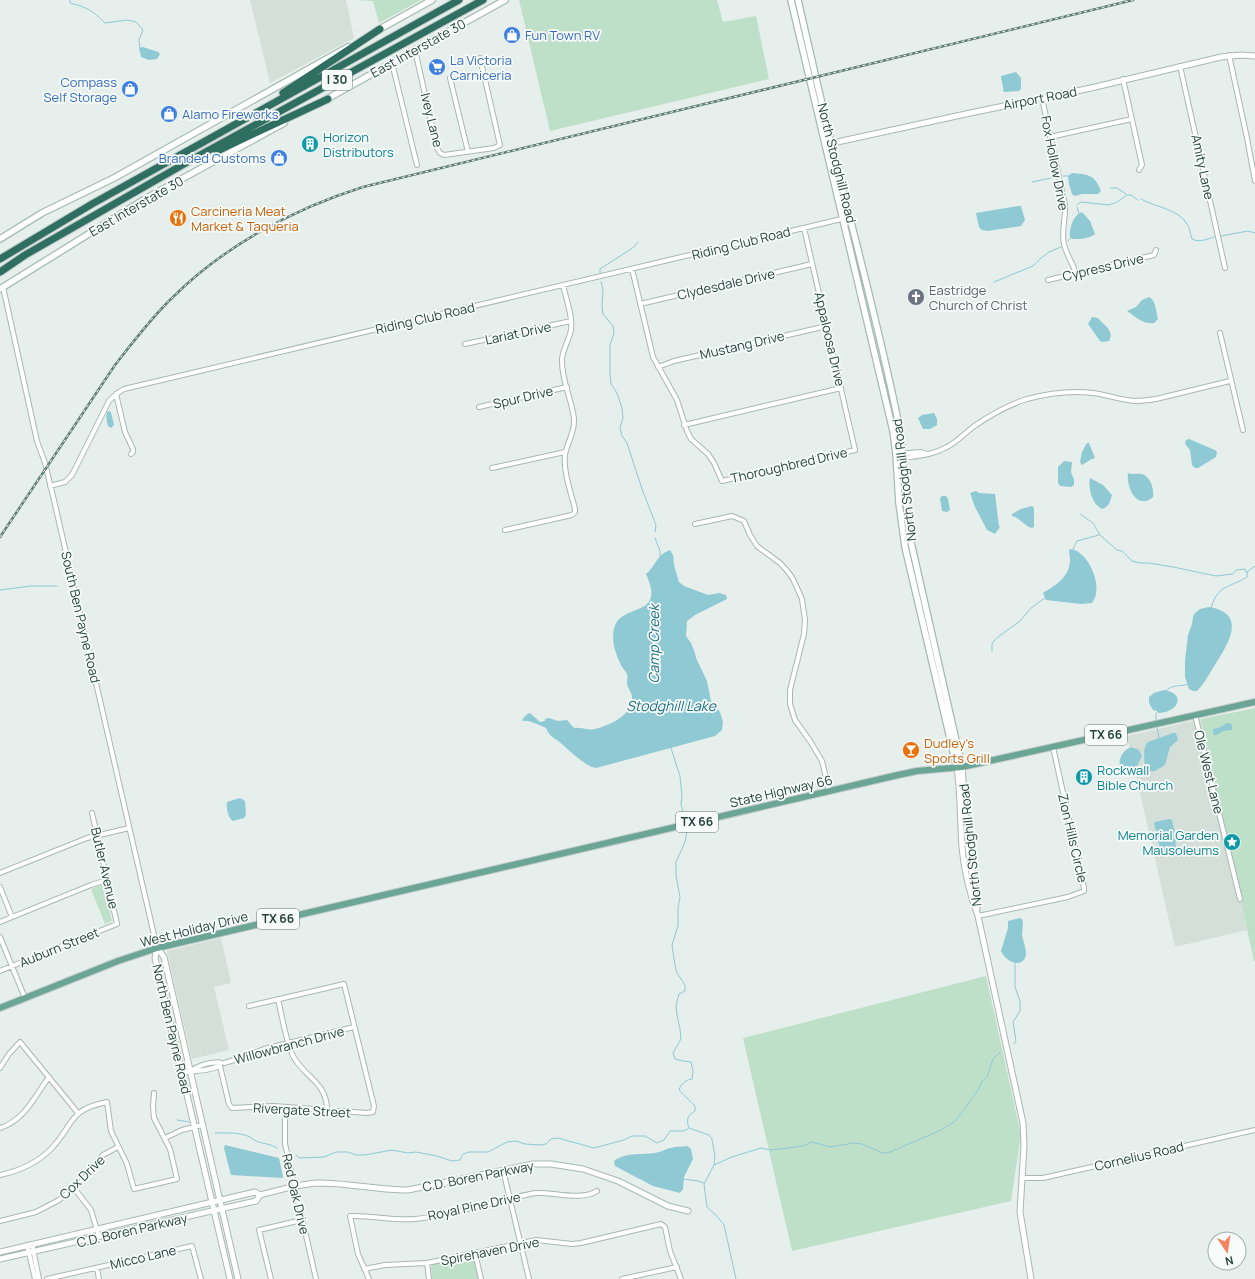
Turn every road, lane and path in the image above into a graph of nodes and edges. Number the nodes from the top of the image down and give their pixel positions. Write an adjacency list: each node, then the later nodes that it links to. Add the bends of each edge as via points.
1 (432, 0): 7 (main road)
2 (459, 0): 19 (highway, I 30)
3 (482, 0): 24 (highway, I 30)
4 (505, 0): 8 (main road, East Interstate 30)
5 (798, 0): 6 (street); 21 (main road, North Stodghill Road)
6 (791, 1): 22 (main road, North Stodghill Road)
7 (380, 29): 19 (highway); 31 (main road, via 114,178 42,213)
8 (415, 50): 12 (main road, East Interstate 30); 23 (street, Ivey Lane, via 438,151 444,155)
9 (1228, 55): 10 (street, Airport Road); 13 (street, Airport Road); 27 (street)
10 (1255, 56)
11 (480, 58): 23 (street, Ivey Lane, via 500,145)
12 (392, 63): 16 (main road, East Interstate 30); 25 (street)
13 (1180, 66): 15 (street, Airport Road); 35 (street, Amity Lane)
14 (450, 78): 23 (street)
15 (1124, 79): 17 (street, Airport Road); 18 (street)
16 (328, 98): 24 (highway, via 202,158); 41 (main road, East Interstate 30, via 105,222)
17 (1042, 98): 20 (street, Fox Hollow Drive); 21 (street, Airport Road)
18 (1132, 119): 20 (street); 26 (street, via 1142,165)
19 (228, 129): 33 (highway, I 30, via 92,204)
20 (1050, 137): 38 (street, Fox Hollow Drive, via 1065,205 1064,243)
21 (832, 143): 22 (street, Airport Road); 28 (main road, North Stodghill Road)
22 (824, 145): 29 (main road, North Stodghill Road)
23 (468, 152)
24 (191, 160): 37 (highway, I 30, via 25,255)
25 (417, 165)
26 (1139, 170)
27 (1255, 181)
28 (850, 217): 29 (street, Riding Club Road); 59 (main road, North Stodghill Road, via 898,420)
29 (842, 219): 30 (street, Riding Club Road); 58 (main road, North Stodghill Road, via 889,415)
30 (804, 228): 34 (street, Appaloosa Drive); 36 (street, Riding Club Road)
31 (0, 239)
32 (1156, 250): 38 (street, Cypress Drive, via 1154,255)
33 (0, 259)
34 (812, 264): 42 (street, Clydesdale Drive); 44 (street, Appaloosa Drive)
35 (1224, 268)
36 (632, 269): 40 (street, Riding Club Road); 42 (street)
37 (0, 272)
38 (1076, 274): 39 (street, Cypress Drive)
39 (1048, 280)
40 (563, 285): 43 (street); 51 (street, Riding Club Road, via 124,389)
41 (2, 288): 61 (street, South Ben Payne Road, via 37,442)
42 (640, 304): 47 (street, via 650,348)
43 (571, 321): 46 (street, Lariat Drive); 49 (street, via 562,360)
44 (827, 326): 47 (street, Mustang Drive, via 674,361); 50 (street, Appaloosa Drive)
45 (1220, 333): 48 (street)
46 (465, 344)
47 (658, 367): 53 (street, via 676,400)
48 (1230, 382): 54 (street); 59 (street, via 1135,401 1079,392 1042,395 1002,409 948,447 927,454)
49 (567, 387): 52 (street, Spur Drive); 56 (street, via 574,430)
50 (841, 388): 53 (street); 55 (street, Appaloosa Drive)
51 (116, 394): 57 (street, via 125,432 133,449); 61 (street, via 109,401 72,475 65,482)
52 (479, 407)
53 (684, 425): 55 (street, Thoroughbred Drive, via 691,439 708,454 722,481)
54 (1243, 430)
55 (855, 450)
56 (565, 452): 60 (street); 63 (street, via 565,469 575,512 572,515)
57 (131, 454)
58 (896, 456): 59 (street); 67 (main road, North Stodghill Road, via 905,547)
59 (903, 456): 67 (main road, North Stodghill Road, via 910,538)
60 (492, 468)
61 (50, 486): 70 (street, South Ben Payne Road)
62 (695, 524): 68 (street, via 732,516 744,521 757,546 780,563 793,579 802,599 805,620 790,690 790,704 795,720 822,760)
63 (505, 530)
64 (1255, 702): 65 (main road, TX 66)
65 (1195, 715): 66 (main road, TX 66); 76 (street, Ole West Lane)
66 (1053, 748): 67 (main road, TX 66); 77 (street, Zion Hills Circle, via 1084,891 1068,897)
67 (959, 767): 68 (main road, State Highway 66 / TX 66, via 917,771); 77 (street, North Stodghill Road)
68 (829, 792): 72 (main road, State Highway 66 / TX 66)
69 (92, 813): 71 (street, Butler Avenue)
70 (129, 828): 71 (street); 82 (street, South Ben Payne Road)
71 (97, 835): 73 (street); 74 (street, Butler Avenue)
72 (564, 854): 82 (main road, West Holiday Drive / TX 66)
73 (0, 873)
74 (107, 880): 78 (street); 80 (street, Butler Avenue)
75 (0, 887): 78 (street)
76 (1240, 899)
77 (978, 916): 110 (street, North Stodghill Road, via 1023,1123)
78 (12, 917): 79 (street)
79 (0, 922)
80 (117, 924): 83 (street, Auburn Street)
81 (0, 937): 83 (street)
82 (157, 948): 85 (street, North Ben Payne Road, via 164,956); 86 (street, North Ben Payne Road, via 155,958); 87 (main road, West Holiday Drive / TX 66, via 122,959)
83 (12, 966): 84 (street, Auburn Street); 87 (street)
84 (0, 971)
85 (172, 993): 86 (street); 95 (street, North Ben Payne Road)
86 (164, 995): 96 (street, North Ben Payne Road)
87 (25, 998): 90 (main road, West Holiday Drive / TX 66)
88 (278, 999): 89 (street); 91 (street, via 344,984); 92 (street)
89 (249, 1006)
90 (0, 1008)
91 (354, 1027): 92 (street, Willowbranch Drive); 100 (street, Rivergate Street, via 374,1106 373,1112)
92 (289, 1044): 93 (street, Willowbranch Drive, via 264,1049); 100 (street, via 298,1064 320,1086)
93 (221, 1064): 95 (street, Willowbranch Drive, via 216,1068); 99 (street, Rivergate Street, via 232,1108)
94 (0, 1068): 97 (street, via 20,1042)
95 (190, 1071): 96 (street, Willowbranch Drive); 102 (street, North Ben Payne Road)
96 (182, 1073): 103 (street, North Ben Payne Road)
97 (48, 1077): 101 (street); 104 (street, via 19,1119)
98 (154, 1093): 106 (street, via 154,1118)
99 (285, 1107): 100 (street, Rivergate Street); 111 (street, Red Oak Drive, via 285,1144)
100 (327, 1110)
101 (78, 1113): 107 (street, via 107,1102 111,1131); 109 (street, via 42,1157 23,1168)
102 (202, 1125): 103 (street); 116 (street, North Ben Payne Road)
103 (195, 1127): 106 (street); 117 (street, North Ben Payne Road)
104 (0, 1128)
105 (1255, 1130): 110 (street, Cornelius Road, via 1043,1178)
106 (165, 1138): 107 (street, via 177,1180 134,1189 127,1164)
107 (118, 1147): 112 (street, Cox Drive, via 103,1155)
108 (503, 1170): 111 (street, C.D. Boren Parkway, via 408,1190 332,1183); 115 (street); 119 (street, C.D. Boren Parkway, via 533,1164 583,1169 618,1181 668,1206)
109 (0, 1175)
110 (1022, 1178): 150 (street, North Stodghill Road, via 1020,1219)
111 (294, 1187): 114 (street, C.D. Boren Parkway); 121 (street, Red Oak Drive)
112 (74, 1188): 122 (street, Cox Drive, via 40,1210); 123 (street, via 90,1207)
113 (597, 1191): 115 (street, Royal Pine Drive, via 580,1195 542,1193)
114 (260, 1195): 116 (street, C.D. Boren Parkway, via 254,1192); 118 (street, C.D. Boren Parkway, via 256,1201)
115 (510, 1198): 125 (street); 134 (street, Royal Pine Drive, via 415,1218 350,1216)
116 (219, 1200): 117 (street, C.D. Boren Parkway); 118 (street, North Ben Payne Road)
117 (212, 1202): 120 (street, North Ben Payne Road); 123 (street, C.D. Boren Parkway)
118 (221, 1209): 120 (street, C.D. Boren Parkway); 141 (street, North Ben Payne Road)
119 (688, 1210)
120 (214, 1211): 124 (street, C.D. Boren Parkway); 140 (street, North Ben Payne Road)
121 (302, 1220): 142 (street, via 259,1230); 143 (street, Red Oak Drive)
122 (0, 1221)
123 (97, 1228): 124 (street); 126 (street, C.D. Boren Parkway)
124 (99, 1237): 128 (street, C.D. Boren Parkway)
125 (519, 1243): 129 (street, Spirehaven Drive); 132 (street, Spirehaven Drive, via 536,1240 577,1243 663,1224); 147 (street)
126 (30, 1244): 127 (street, C.D. Boren Parkway); 128 (street)
127 (0, 1252)
128 (31, 1252): 130 (street, C.D. Boren Parkway); 135 (street); 136 (street)
129 (475, 1253): 131 (street, Spirehaven Drive); 146 (street)
130 (0, 1260)
131 (427, 1263): 134 (street, Spirehaven Drive); 145 (street)
132 (677, 1266): 148 (street); 149 (street)
133 (97, 1268): 137 (street, Micco Lane); 138 (street); 139 (street, Micco Lane, via 192,1246)
134 (364, 1269): 144 (street)
135 (35, 1279)
136 (40, 1279)
137 (47, 1279)
138 (99, 1279)
139 (201, 1279)
140 (230, 1279)
141 (238, 1279)
142 (271, 1279)
143 (316, 1279)
144 (369, 1279)
145 (429, 1279)
146 (481, 1279)
147 (529, 1279)
148 (622, 1279)
149 (680, 1279)
150 (1031, 1279)

